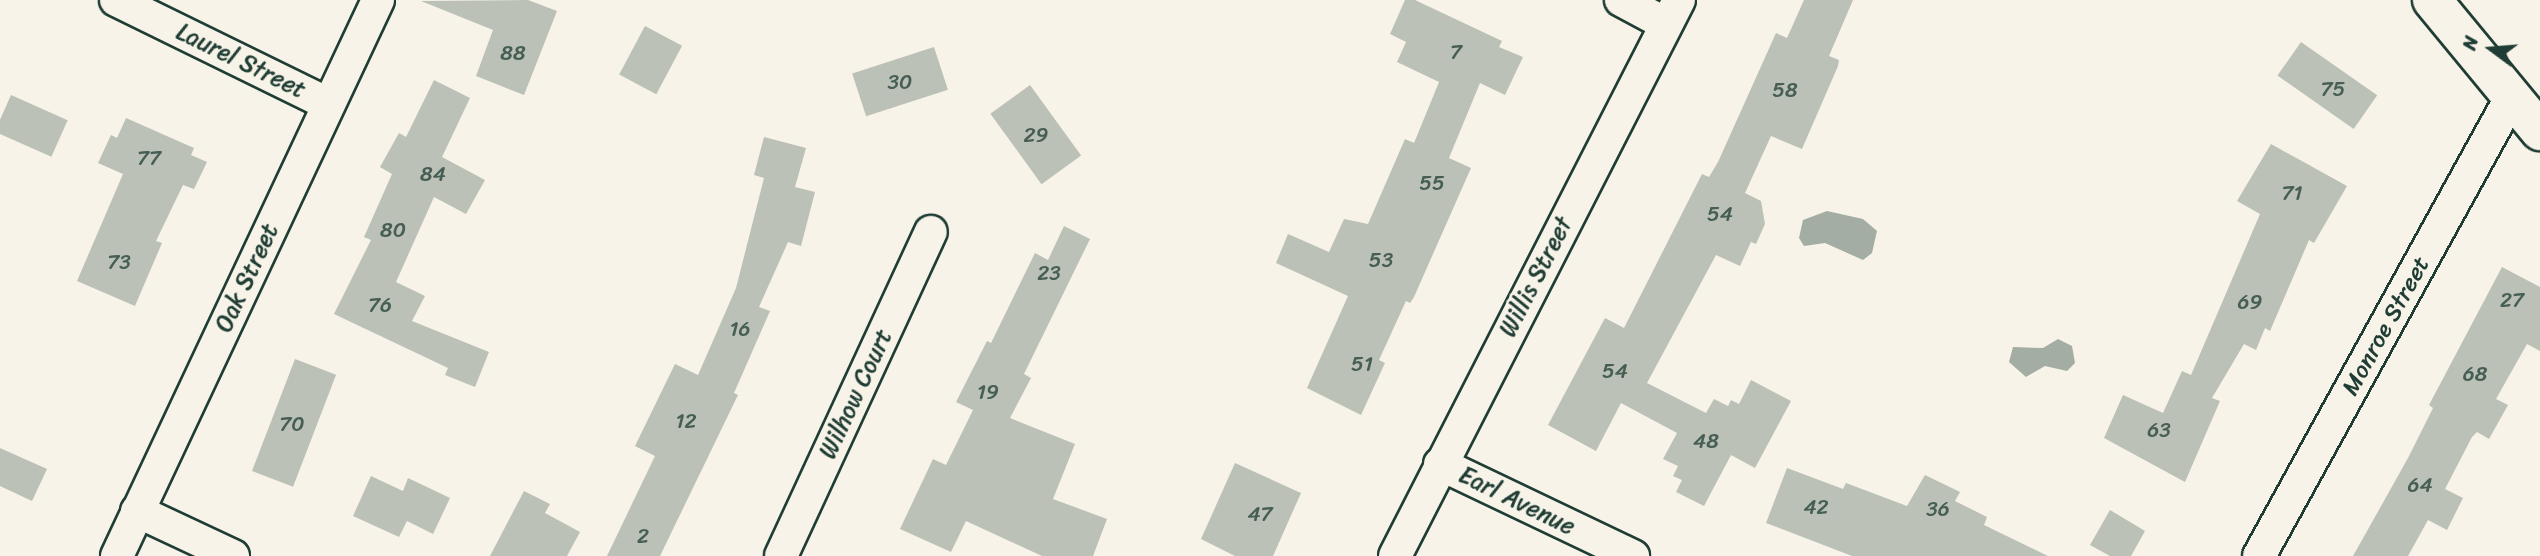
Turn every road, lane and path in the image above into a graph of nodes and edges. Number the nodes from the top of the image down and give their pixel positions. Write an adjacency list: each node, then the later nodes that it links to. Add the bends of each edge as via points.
1 (116, 0): 7 (street, Laurel Street)
2 (377, 0): 7 (street, Oak Street)
3 (1621, 0): 5 (street)
4 (2432, 0): 6 (main road)
5 (1673, 12): 10 (street, Willis Street)
6 (2512, 96): 8 (main road); 17 (street, Monroe Street)
7 (328, 104): 11 (street, Oak Street)
8 (2540, 131)
9 (931, 232): 14 (street, Wilhow Court)
10 (1440, 464): 15 (street, Willis Street); 16 (street, Earl Avenue)
11 (137, 511): 12 (street, Oak Street); 13 (street)
12 (117, 556)
13 (233, 556)
14 (781, 556)
15 (1395, 556)
16 (1633, 556)
17 (2259, 556)

